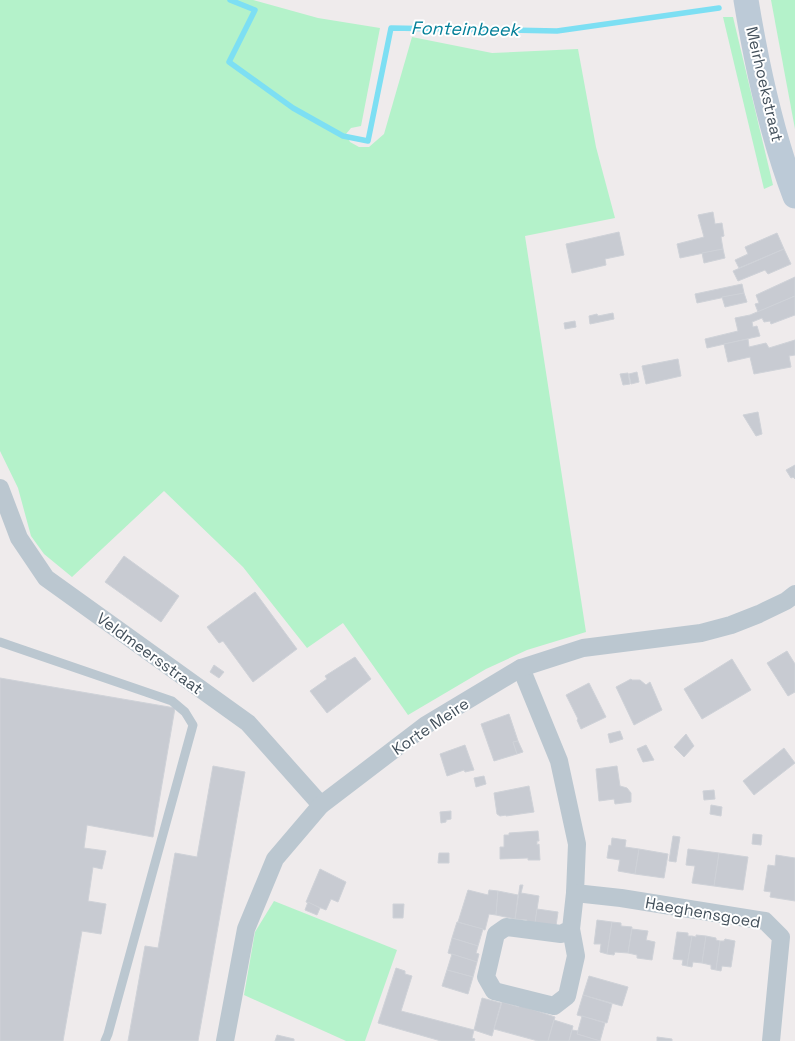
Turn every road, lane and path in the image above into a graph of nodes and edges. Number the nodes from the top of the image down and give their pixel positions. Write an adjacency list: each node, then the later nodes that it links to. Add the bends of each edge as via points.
1 (746, 0): 2 (street, Meirhoekstraat, via 769,117)
2 (795, 196)
3 (0, 488): 7 (street, Veldmeersstraat, via 19,538 46,578 248,723)
4 (795, 594): 6 (street, Korte Meire, via 731,625 700,633 583,648)
5 (0, 642): 10 (lane, via 172,701 185,712 193,725)
6 (521, 668): 7 (street, Korte Meire, via 426,725); 8 (street, via 559,761 577,844)
7 (321, 805): 11 (street, Korte Meire, via 275,860 246,929)
8 (575, 893): 9 (street); 12 (street, Haeghensgoed, via 765,921 781,937)
9 (571, 929): 9 (street, via 561,934 506,927 496,934 486,977 494,991 554,1006 567,996 576,956)
10 (105, 1041)
11 (226, 1041)
12 (771, 1041)

